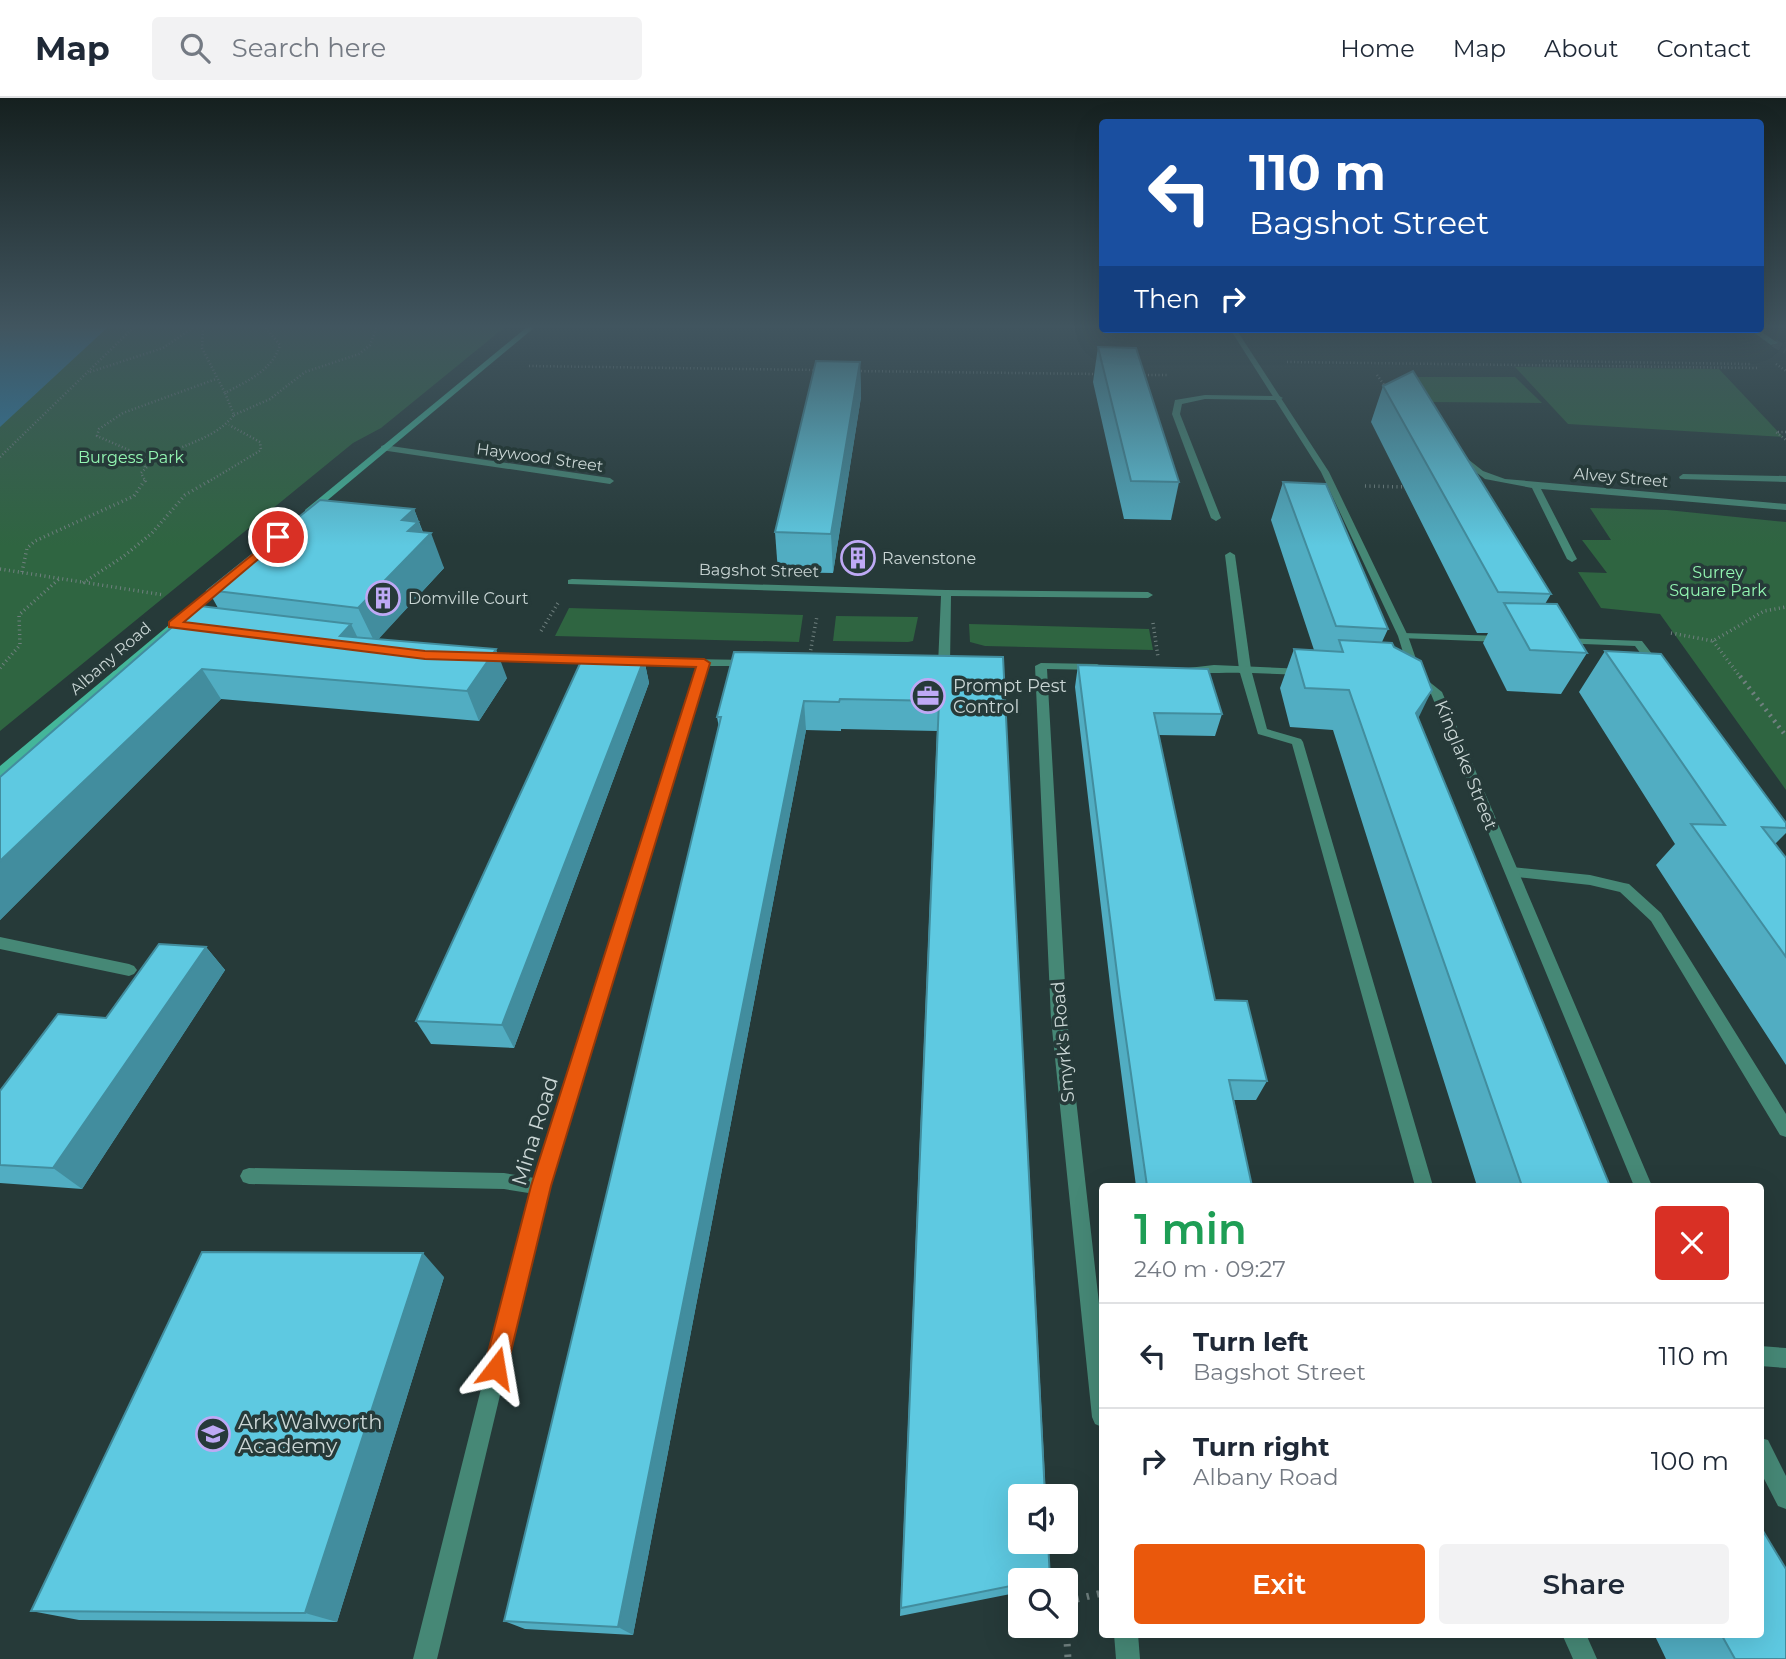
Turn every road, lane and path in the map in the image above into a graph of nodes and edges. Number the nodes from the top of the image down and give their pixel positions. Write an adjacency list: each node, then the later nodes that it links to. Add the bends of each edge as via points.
1 (59, 400): 13 (path)
2 (159, 400): 15 (path, via 123,413 99,429 97,436 138,454)
3 (227, 400): 8 (path)
4 (268, 400): 8 (path)
5 (443, 400): 12 (main road)
6 (1190, 400): 23 (street, via 1178,402 1176,414)
7 (1280, 400): 19 (street, Kinglake Street)
8 (233, 415): 9 (path)
9 (229, 425): 15 (path); 32 (path, via 260,442 261,450 184,495 152,533)
10 (1786, 432): 11 (path, via 1776,432)
11 (1786, 440)
12 (384, 448): 18 (street, Haywood Street); 24 (main road)
13 (0, 457)
14 (1462, 457): 20 (street, Alvey Street, via 1485,478)
15 (145, 467): 28 (path, via 141,473 146,481 134,496 70,523 27,548)
16 (1682, 477): 17 (street)
17 (1786, 479)
18 (610, 481)
19 (1331, 485): 21 (path); 40 (street, Kinglake Street)
20 (1535, 486): 22 (street, Alvey Street); 26 (street)
21 (1417, 487)
22 (1786, 508)
23 (1216, 518)
24 (299, 519)
25 (1230, 555): 52 (street)
26 (1572, 559)
27 (0, 569): 28 (path)
28 (22, 572): 30 (path)
29 (236, 572): 38 (main road, Albany Road)
30 (60, 579): 32 (path); 51 (path, via 24,607 19,615 25,630 23,641)
31 (572, 582): 33 (street, Bagshot Street); 46 (path)
32 (82, 583): 36 (path)
33 (822, 587): 34 (street, Bagshot Street); 48 (path)
34 (946, 593): 35 (street, Bagshot Street); 49 (street, via 949,665)
35 (1148, 595)
36 (168, 596)
37 (1786, 607): 42 (path, via 1764,611)
38 (173, 625): 39 (street); 57 (main road, Albany Road)
39 (191, 627)
40 (1403, 636): 41 (street); 58 (street, Kinglake Street, via 1409,677 1436,692)
41 (1514, 640)
42 (1713, 640): 44 (path, via 1673,632); 56 (path)
43 (1555, 641): 44 (street)
44 (1638, 643): 55 (street)
45 (476, 657): 46 (street)
46 (526, 659): 47 (street)
47 (704, 663): 48 (street); 65 (street, Mina Road)
48 (808, 663)
49 (930, 665)
50 (1106, 667): 68 (street, Smyrk's Road, via 1041,666 1059,1019)
51 (0, 668)
52 (1245, 669): 53 (street); 54 (street); 63 (street, via 1262,731 1297,742)
53 (1179, 671)
54 (1312, 672)
55 (1663, 676)
56 (1786, 736)
57 (0, 773)
58 (1512, 873): 61 (street, via 1624,888 1656,917); 64 (street, Kinglake Street)
59 (0, 943): 60 (street)
60 (129, 970)
61 (1786, 1129)
62 (249, 1176): 65 (street, via 504,1181)
63 (1423, 1183)
64 (1642, 1183)
65 (541, 1186): 76 (street, Mina Road)
66 (1764, 1356): 67 (street)
67 (1786, 1357)
68 (1099, 1389)
69 (1764, 1456): 70 (street)
70 (1786, 1498)
71 (1099, 1594): 72 (path)
72 (1078, 1599)
73 (1067, 1638): 77 (path)
74 (1126, 1638): 78 (street)
75 (1575, 1638): 79 (street)
76 (425, 1659)
77 (1068, 1659)
78 (1129, 1659)
79 (1585, 1659)

